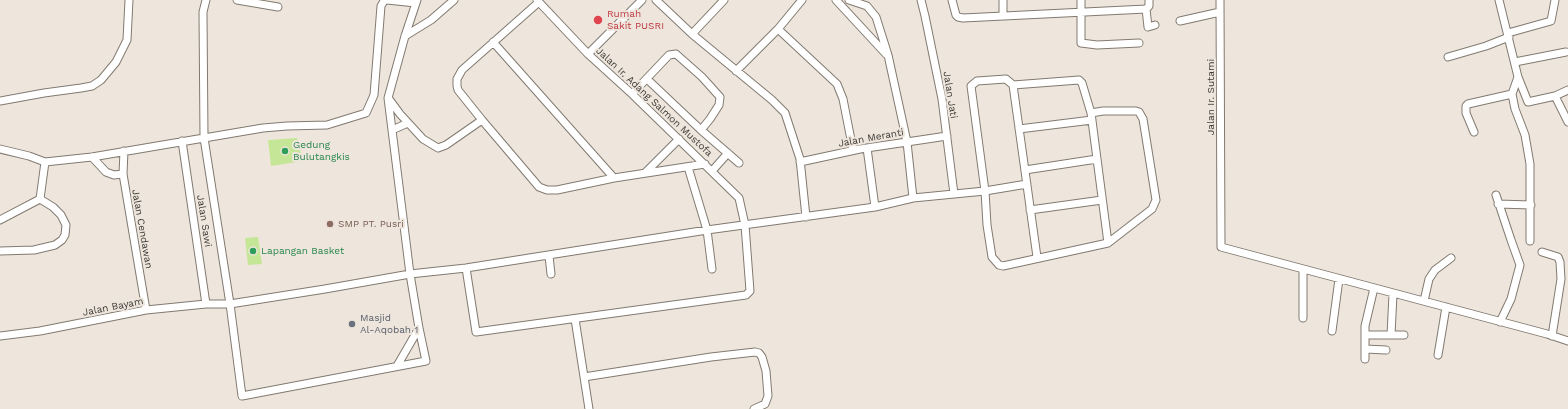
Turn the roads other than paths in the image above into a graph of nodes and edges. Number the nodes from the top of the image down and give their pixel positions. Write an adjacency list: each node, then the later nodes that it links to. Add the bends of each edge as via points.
1 (129, 0): 49 (street, via 127,40 116,62 101,80 92,86)
2 (206, 0): 59 (street, via 203,12)
3 (237, 0): 22 (street)
4 (454, 0): 32 (street, via 430,20)
5 (642, 0): 36 (street)
6 (656, 0): 30 (street)
7 (724, 0): 30 (street)
8 (836, 0): 37 (street)
9 (849, 0): 37 (street, via 867,6 872,11)
10 (920, 0): 58 (street, Jalan Jati, via 939,84)
11 (952, 0): 26 (street, via 958,17)
12 (1003, 0): 26 (street)
13 (1081, 0): 24 (street)
14 (1149, 0): 23 (street)
15 (1220, 0): 25 (street, Jalan Ir. Sutami)
16 (1499, 0): 31 (street)
17 (1555, 0): 31 (street, via 1551,21)
18 (383, 1): 21 (street); 59 (street, via 379,19 374,95 366,113 327,125 287,126)
19 (538, 1): 33 (street); 36 (street, Jalan Ir. Adang Salmon Mustofa)
20 (800, 1): 29 (street)
21 (417, 2): 32 (street)
22 (278, 7)
23 (1146, 9): 24 (street); 28 (street, via 1148,26)
24 (1082, 12): 26 (street); 34 (street, via 1081,43 1097,45)
25 (1220, 12): 27 (street); 104 (street, Jalan Ir. Sutami, via 1221,247)
26 (1003, 16)
27 (1180, 21)
28 (1155, 25)
29 (778, 29): 40 (street); 65 (street, via 837,84 843,99)
30 (692, 34): 40 (street)
31 (1508, 35): 38 (street, via 1486,46); 39 (street)
32 (404, 36): 48 (street)
33 (493, 42): 51 (street, via 462,70 457,79 458,90); 79 (street)
34 (1139, 42)
35 (1566, 52): 39 (street)
36 (588, 54): 45 (street, Jalan Ir. Adang Salmon Mustofa)
37 (888, 56): 62 (street)
38 (1448, 57)
39 (1515, 62): 41 (street)
40 (736, 71): 71 (street, via 785,113)
41 (1518, 77): 46 (street); 47 (street, via 1528,102)
42 (647, 78): 45 (street); 56 (street); 56 (street, via 672,54 676,54 702,77 720,100)
43 (1013, 85): 50 (street, via 1079,80); 54 (street); 81 (street, via 1006,78 977,81 971,86)
44 (1568, 90): 47 (street)
45 (632, 94): 60 (street, Jalan Ir. Adang Salmon Mustofa)
46 (1512, 94): 57 (street, via 1466,106 1466,113); 88 (street, via 1525,135 1530,164)
47 (1555, 96): 52 (street)
48 (388, 98): 53 (street); 55 (street)
49 (0, 101)
50 (1091, 116): 54 (street); 69 (street); 96 (street, via 1102,111 1139,112 1143,118 1156,200 1152,209)
51 (482, 120): 53 (street, via 438,148 423,139); 79 (street, via 539,188 557,190)
52 (1568, 122)
53 (408, 123): 55 (street)
54 (1019, 129): 75 (street)
55 (392, 130): 105 (street)
56 (701, 130): 67 (street)
57 (1474, 132)
58 (947, 136): 62 (street, Jalan Meranti); 82 (street, Jalan Jati)
59 (204, 138): 61 (street); 112 (street)
60 (679, 139): 73 (street, Jalan Ir. Adang Salmon Mustofa); 77 (street)
61 (182, 141): 66 (street); 111 (street, Jalan Sawi)
62 (907, 142): 64 (street, Jalan Meranti); 84 (street)
63 (0, 148): 70 (street)
64 (867, 148): 65 (street, Jalan Meranti); 89 (street)
65 (853, 150): 71 (street, Jalan Meranti)
66 (124, 151): 68 (street); 78 (street, Jalan Cendawan)
67 (728, 153): 72 (street); 76 (street)
68 (92, 156): 70 (street); 78 (street, via 106,172 114,175)
69 (1097, 159): 75 (street); 86 (street)
70 (45, 162): 85 (street)
71 (800, 162): 91 (street)
72 (739, 163)
73 (705, 164): 74 (street); 76 (street, Jalan Ir. Adang Salmon Mustofa)
74 (688, 167): 77 (street); 94 (street)
75 (1025, 170): 80 (street)
76 (712, 171): 93 (street, Jalan Ir. Adang Salmon Mustofa, via 739,198)
77 (645, 173): 79 (street)
78 (123, 174): 114 (street, Jalan Cendawan)
79 (614, 178)
80 (1027, 184): 81 (street, Jalan Bayam); 90 (street)
81 (985, 191): 82 (street, Jalan Bayam); 100 (street, via 987,225 995,262 1003,266)
82 (954, 194): 84 (street, Jalan Bayam)
83 (1496, 194): 87 (street)
84 (913, 198): 89 (street, Jalan Bayam)
85 (40, 199): 92 (street); 97 (street, via 60,215 66,225 62,240 55,245 34,250)
86 (1102, 200): 90 (street); 96 (street)
87 (1498, 204): 88 (street); 117 (street, via 1520,265 1511,299)
88 (1531, 205): 95 (street)
89 (875, 207): 91 (street, Jalan Bayam)
90 (1030, 210): 100 (street)
91 (806, 217): 93 (street, Jalan Bayam)
92 (0, 220)
93 (745, 225): 94 (street, Jalan Bayam); 116 (street, Jalan Ir. Adang Salmon Mustofa, via 750,291 746,295)
94 (707, 230): 99 (street, Jalan Bayam); 103 (street)
95 (1530, 241)
96 (1108, 243): 100 (street)
97 (0, 251)
98 (1542, 252): 124 (street, via 1558,257 1560,262 1561,279)
99 (549, 256): 102 (street, Jalan Bayam); 106 (street)
100 (1037, 257)
101 (1451, 258): 110 (street, via 1435,270 1429,279)
102 (466, 268): 105 (street, Jalan Bayam); 116 (street, Jalan Ir. Adang Salmon Mustofa, via 476,332)
103 (712, 269)
104 (1303, 269): 107 (street); 115 (street)
105 (410, 274): 112 (street, Jalan Bayam); 118 (street)
106 (551, 274)
107 (1339, 279): 108 (street); 119 (street)
108 (1374, 288): 109 (street); 120 (street)
109 (1393, 294): 110 (street); 121 (street)
110 (1424, 301): 113 (street)
111 (206, 304): 112 (street, Jalan Bayam); 114 (street, Jalan Bayam)
112 (230, 304): 130 (street, via 242,396)
113 (1446, 307): 117 (street); 128 (street)
114 (146, 310): 123 (street, Jalan Bayam, via 40,331)
115 (1303, 318)
116 (575, 319): 131 (street)
117 (1500, 322): 124 (street)
118 (419, 328): 130 (street); 130 (street, via 426,361)
119 (1332, 331)
120 (1365, 335): 121 (street); 126 (street)
121 (1391, 335): 122 (street)
122 (1404, 335)
123 (0, 336)
124 (1552, 336): 125 (street)
125 (1568, 341)
126 (1365, 349): 127 (street); 129 (street)
127 (1386, 350)
128 (1438, 355)
129 (1365, 359)
130 (397, 366)
131 (584, 377): 132 (street); 133 (street, via 754,352 762,357 768,396 765,404)
132 (589, 409)
133 (754, 409)

